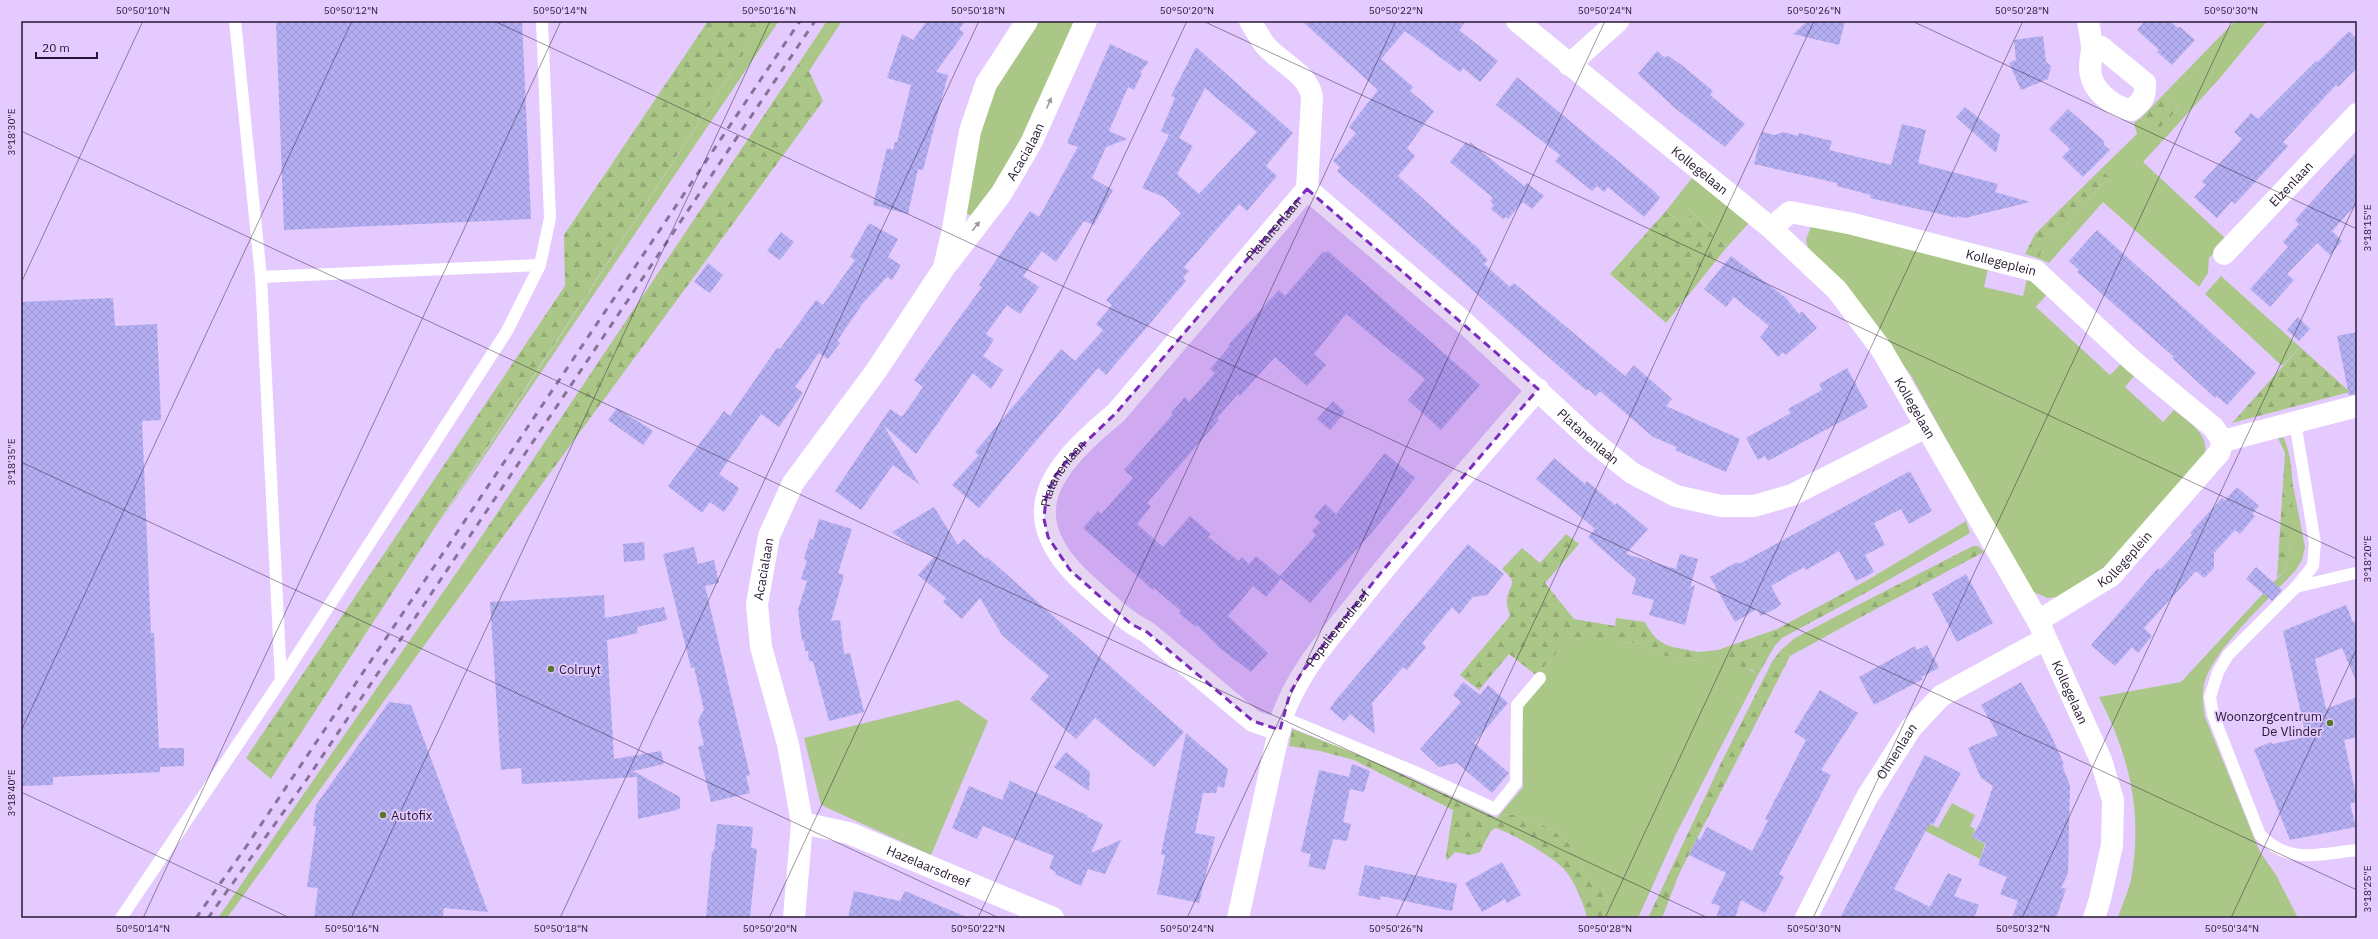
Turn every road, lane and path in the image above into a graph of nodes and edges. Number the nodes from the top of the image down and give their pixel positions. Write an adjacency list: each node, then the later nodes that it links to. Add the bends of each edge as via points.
1 (235, 21): 17 (lane)
2 (542, 21): 15 (lane, via 550,218)
3 (1027, 21): 16 (street, Acacialaan, via 986,84 970,131)
4 (1086, 21): 16 (street, Acacialaan, one-way to 4, via 1001,194 1031,143)
5 (1250, 21): 12 (street, Platanenlaan, via 1266,45 1310,88 1312,97)
6 (1517, 21): 10 (street, Kollegelaan)
7 (1618, 21): 10 (street)
8 (2088, 21): 9 (street)
9 (2092, 48)
10 (1569, 65): 13 (street, Kollegelaan)
11 (2357, 114): 14 (street, Elzenlaan)
12 (1307, 189): 18 (street, Platanenlaan); 30 (street, Platanenlaan, via 1116,413 1088,436 1070,457 1055,476 1046,498 1044,519 1048,537 1070,570 1131,624 1147,632 1253,721)
13 (1771, 228): 21 (street, Kollegelaan, via 1837,290 1882,350); 22 (street, Kollegeplein, via 1790,212 1853,224 2036,271 2134,362 2213,427)
14 (2224, 254)
15 (540, 265): 17 (lane); 29 (lane, via 507,331)
16 (944, 268): 31 (street, Acacialaan, via 876,370 793,483 769,536 757,604 762,647 788,744)
17 (261, 277): 29 (lane)
18 (1538, 389): 21 (street, Platanenlaan, via 1590,439 1632,473 1676,496 1721,506 1754,506 1792,495); 30 (street, Populierendreef, via 1379,575 1302,672 1290,693)
19 (2357, 406): 20 (street)
20 (2295, 422): 22 (street); 23 (lane, via 2315,543)
21 (1926, 427): 27 (street, Kollegelaan)
22 (2222, 441): 27 (street, Kollegeplein, via 2219,453 2111,576)
23 (2313, 566): 25 (lane); 26 (lane)
24 (2355, 573): 25 (lane)
25 (2329, 579): 26 (lane)
26 (2296, 587): 32 (lane, via 2228,655 2218,672 2210,697 2213,715 2260,835 2270,846 2284,853 2302,856)
27 (2042, 630): 37 (street, Olmenlaan, via 1941,696 1911,728 1867,797); 38 (street, Kollegelaan, via 2101,760 2113,800 2112,846)
28 (1540, 678): 30 (lane, via 1517,705 1516,783 1495,809 1415,772)
29 (281, 680): 33 (lane)
30 (1281, 724): 36 (street, Populierendreef)
31 (802, 823): 34 (street, Acacialaan); 35 (street, Hazelaarsdreef, via 849,833)
32 (2357, 850)
33 (121, 918)
34 (794, 918)
35 (1053, 918)
36 (1238, 918)
37 (1806, 918)
38 (2094, 918)

